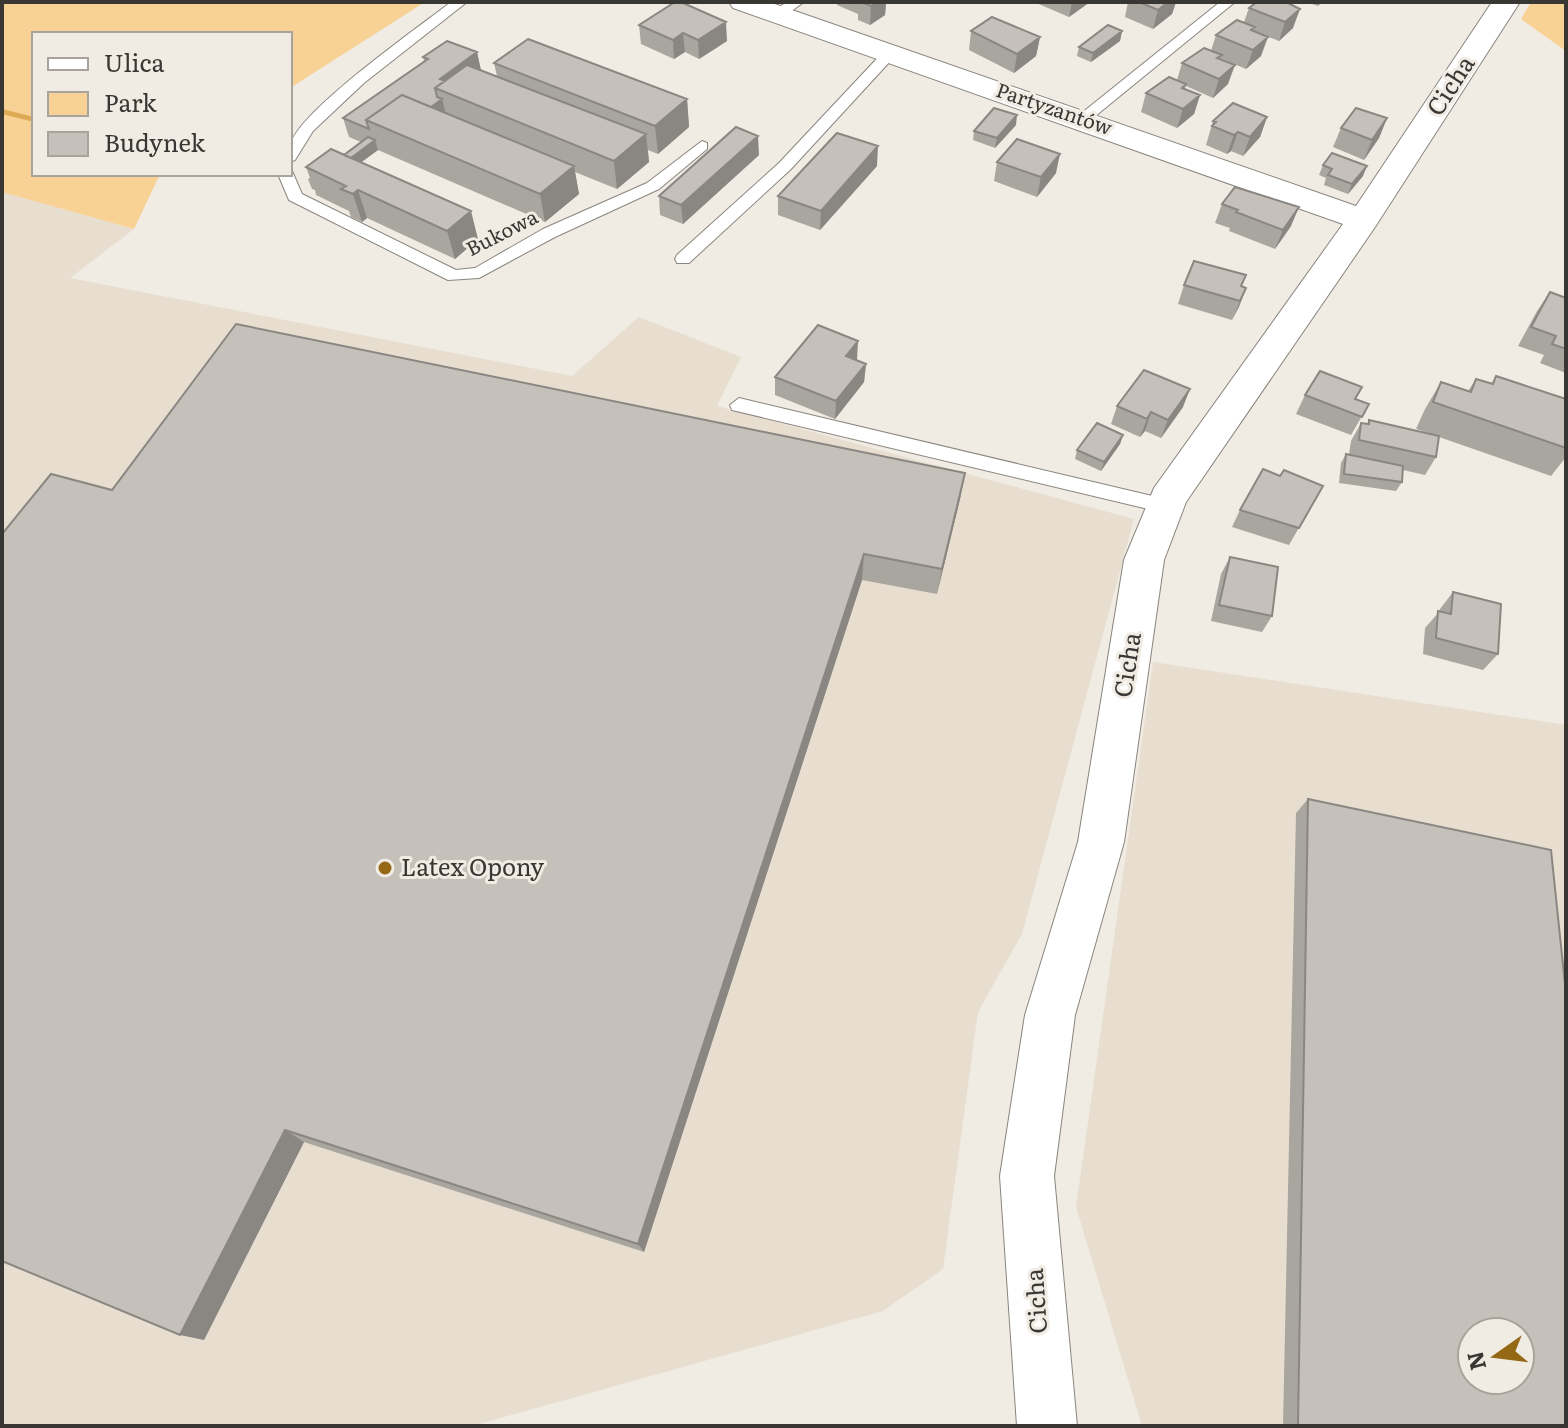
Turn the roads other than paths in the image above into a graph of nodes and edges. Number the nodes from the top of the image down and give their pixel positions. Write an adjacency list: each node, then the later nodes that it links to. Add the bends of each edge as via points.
1 (460, 2): 9 (lane, via 359,80 307,128)
2 (743, 2): 5 (street, Partyzantów)
3 (1228, 2): 7 (lane)
4 (1506, 2): 11 (street, Cicha)
5 (788, 8): 6 (street, Partyzantów)
6 (890, 53): 7 (street, Partyzantów); 12 (lane, via 785,166)
7 (1083, 119): 11 (street, Partyzantów)
8 (702, 146): 10 (lane, Bukowa, via 653,186 549,233 479,273 454,276 295,197)
9 (292, 154)
10 (287, 176)
11 (1363, 220): 14 (street, Cicha)
12 (683, 259)
13 (739, 405): 14 (lane)
14 (1165, 506): 15 (street, Cicha, via 1144,560 1101,842 1050,1015 1027,1176)
15 (1047, 1426)

